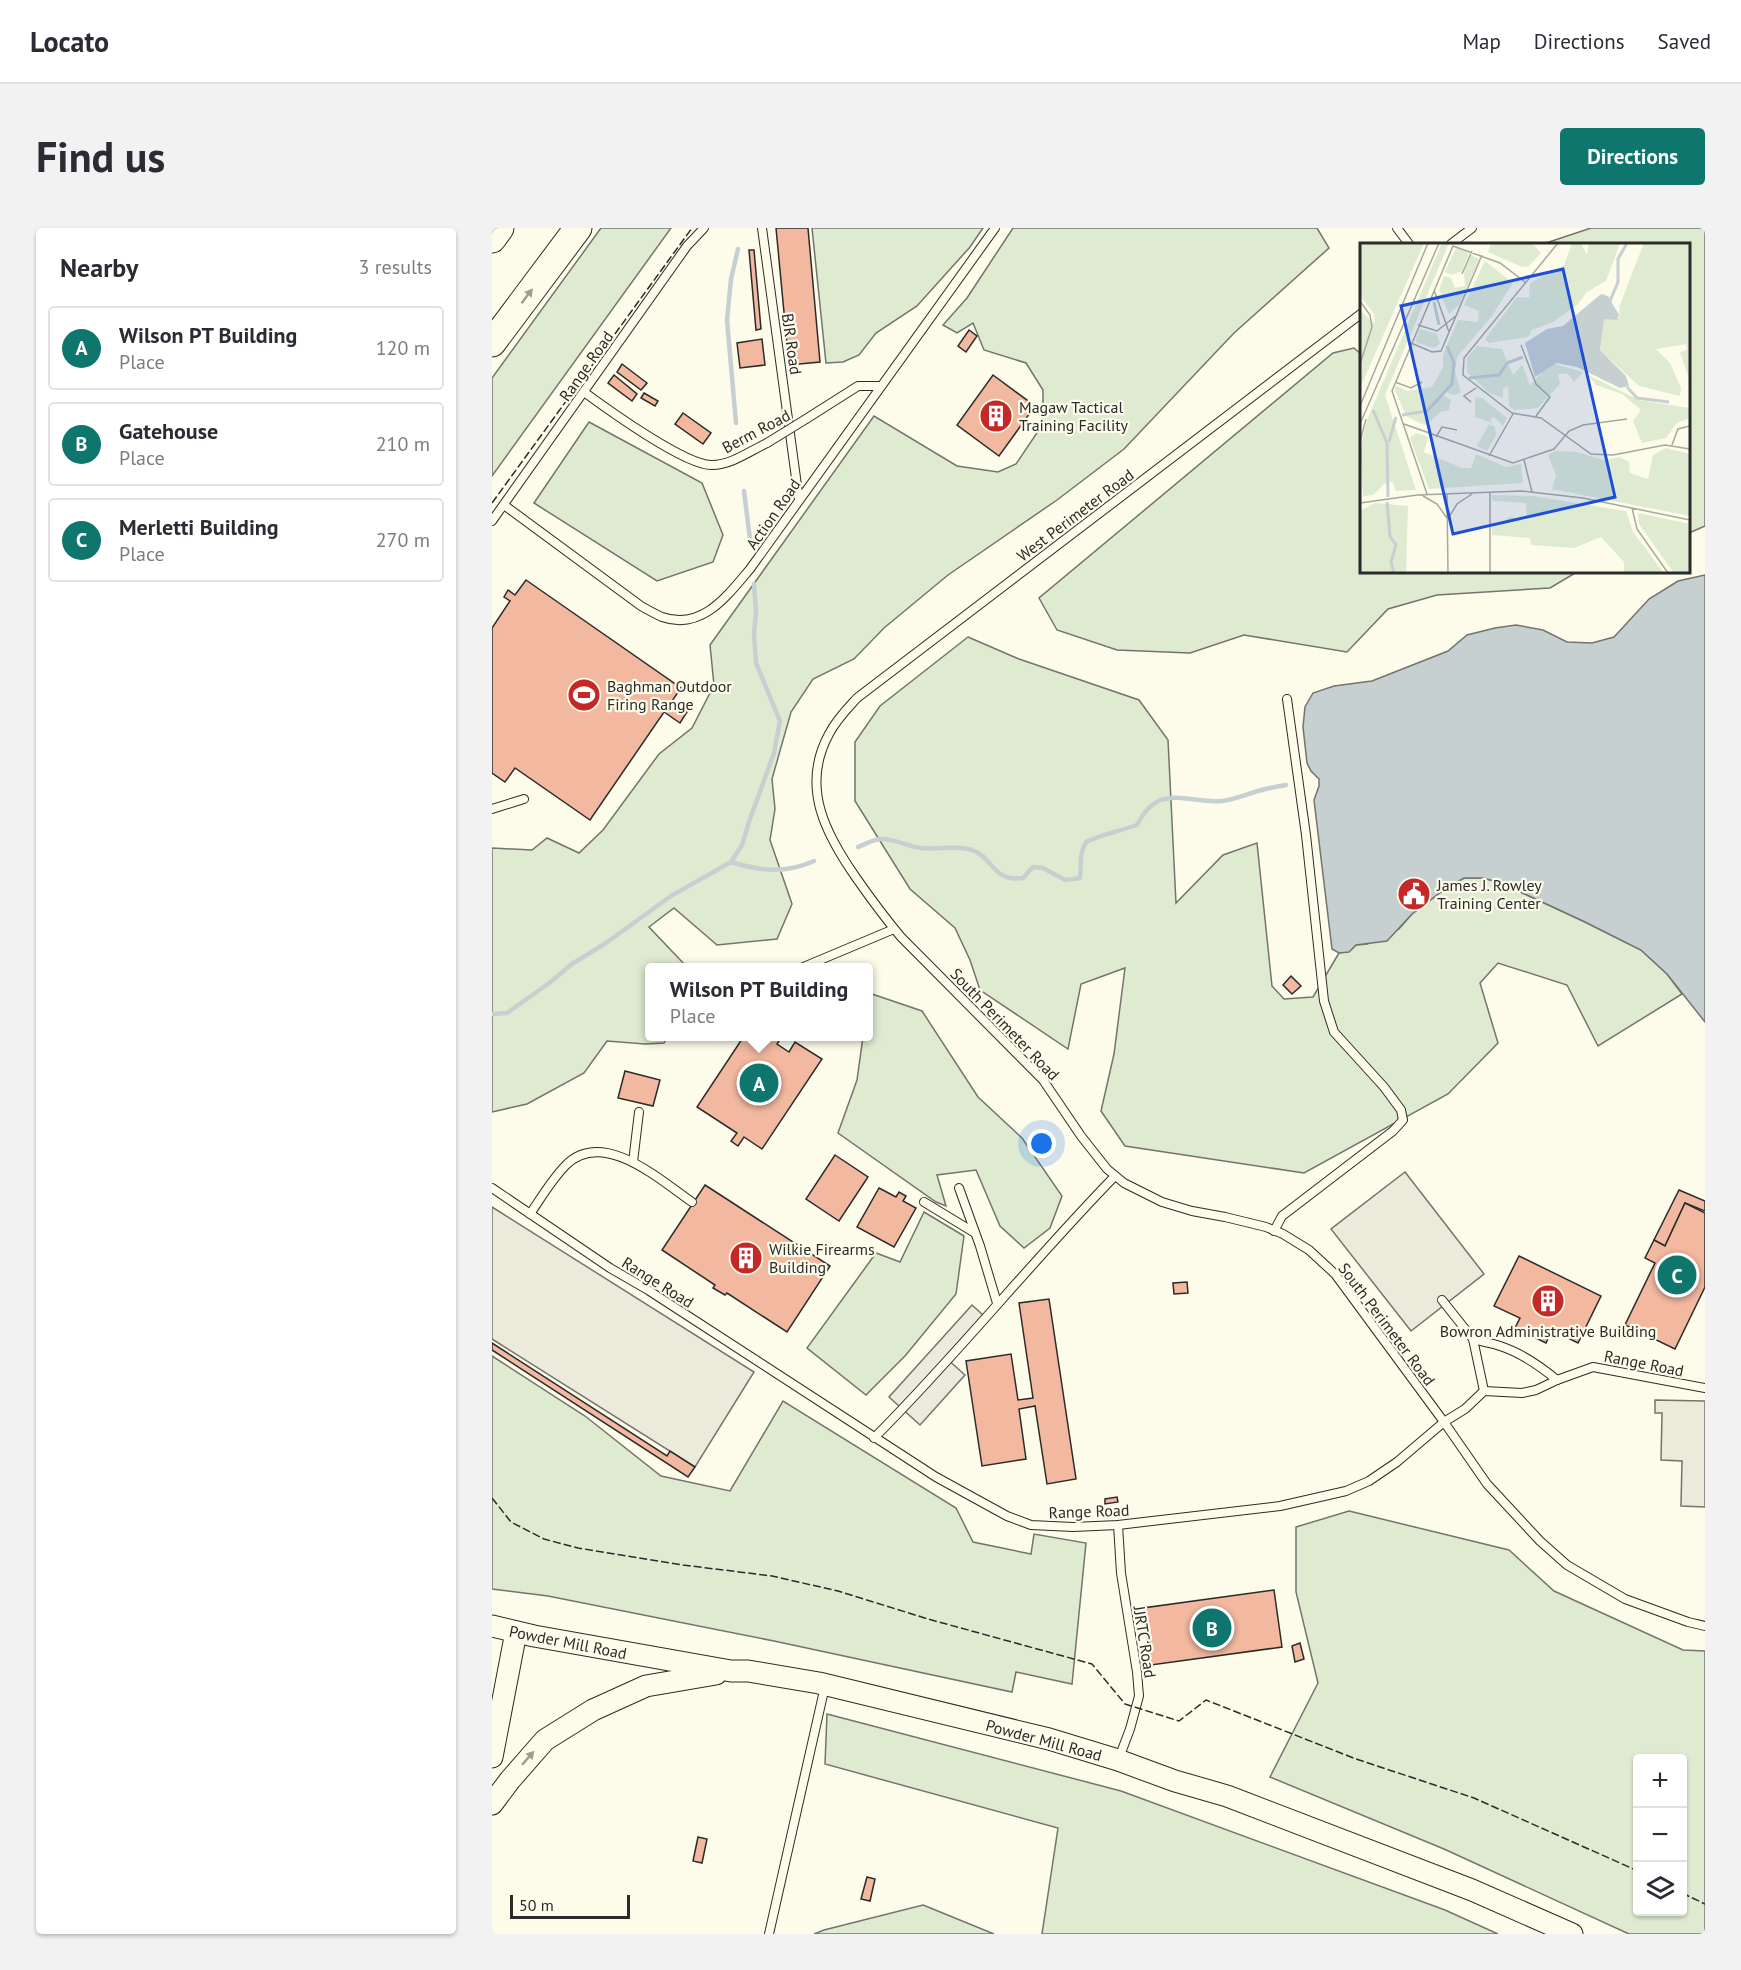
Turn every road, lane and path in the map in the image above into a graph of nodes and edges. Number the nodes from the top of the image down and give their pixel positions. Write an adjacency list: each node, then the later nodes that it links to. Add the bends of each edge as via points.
1 (500, 228): 8 (highway)
2 (578, 228): 12 (highway, one-way to 2)
3 (704, 228): 14 (lane, Range Road, via 687,246)
4 (762, 228): 15 (lane, BJR Road)
5 (995, 228): 13 (lane, Action Road)
6 (1397, 228): 9 (lane)
7 (1472, 228): 10 (lane)
8 (492, 239)
9 (1408, 243)
10 (1452, 243)
11 (1360, 315): 19 (lane, West Perimeter Road, via 857,698 837,720)
12 (492, 343)
13 (880, 386): 14 (lane, Berm Road, bridge, via 858,386 767,443 725,464 709,466 673,452); 15 (lane, Action Road)
14 (584, 392): 16 (lane, Range Road)
15 (799, 500): 16 (lane, Action Road, via 734,588 708,613 679,621 641,606)
16 (504, 505): 17 (lane, Range Road)
17 (492, 521)
18 (1287, 699): 32 (lane, via 1323,1001 1334,1032 1384,1087 1401,1110 1403,1120 1282,1215)
19 (822, 753): 22 (lane, South Perimeter Road, via 816,776 822,819 842,858)
20 (524, 799): 21 (lane)
21 (492, 808)
22 (894, 929): 23 (lane); 26 (lane, South Perimeter Road, via 1044,1080 1081,1137)
23 (813, 963)
24 (639, 1112): 25 (lane)
25 (633, 1162): 29 (lane); 31 (lane, via 602,1152 578,1156 565,1166)
26 (1115, 1176): 32 (lane, South Perimeter Road, via 1162,1202); 35 (lane)
27 (492, 1188): 31 (lane, Range Road)
28 (959, 1188): 33 (lane)
29 (692, 1202)
30 (924, 1202): 33 (lane)
31 (530, 1214): 41 (lane, Range Road)
32 (1274, 1231): 40 (lane, South Perimeter Road, via 1300,1243 1335,1274)
33 (975, 1233): 35 (lane)
34 (1442, 1300): 36 (lane)
35 (997, 1303): 41 (lane)
36 (1473, 1339): 37 (lane, via 1515,1352); 39 (lane)
37 (1557, 1380): 38 (lane, Range Road, via 1593,1367); 39 (lane, Range Road, via 1522,1393)
38 (1705, 1388)
39 (1484, 1391): 40 (lane, Range Road)
40 (1444, 1422): 42 (lane, Range Road, via 1396,1462 1346,1491 1280,1506); 44 (lane, South Perimeter Road, via 1487,1484 1567,1565 1625,1599)
41 (874, 1438): 42 (lane, Range Road, via 936,1477 1031,1525)
42 (1118, 1525): 49 (lane, JJRTC Road, via 1138,1696 1131,1730)
43 (492, 1626): 45 (main road, Powder Mill Road)
44 (1705, 1626)
45 (516, 1632): 46 (main road, Powder Mill Road); 48 (main road)
46 (730, 1671): 47 (main road, Powder Mill Road); 50 (main road, one-way to 46, via 545,1740 593,1710 646,1686)
47 (825, 1685): 49 (main road, Powder Mill Road); 51 (lane)
48 (492, 1758)
49 (1118, 1760): 52 (main road, Powder Mill Road, via 1227,1796 1472,1890)
50 (492, 1804)
51 (769, 1934)
52 (1572, 1934)

